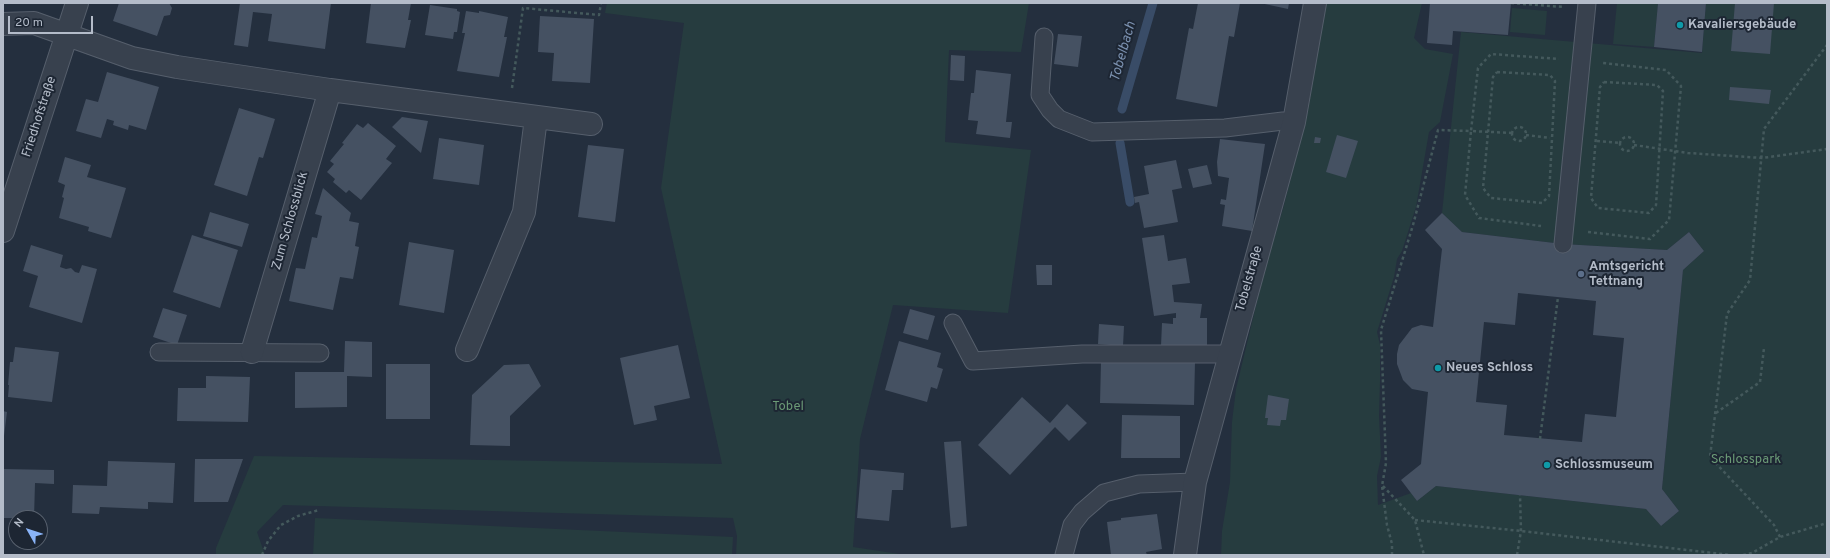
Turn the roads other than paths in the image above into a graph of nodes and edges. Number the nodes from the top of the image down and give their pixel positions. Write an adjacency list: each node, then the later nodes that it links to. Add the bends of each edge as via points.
1 (77, 3): 5 (street, Friedhofstraße)
2 (1315, 3): 9 (street, Tobelstraße)
3 (1586, 6): 12 (lane)
4 (3, 24): 5 (street, via 34,23)
5 (67, 34): 7 (street, via 132,58); 11 (street, Friedhofstraße)
6 (1044, 37): 9 (lane, via 1040,95 1059,119 1092,132 1225,128)
7 (330, 90): 8 (street); 16 (street, Zum Schlossblick)
8 (536, 118): 10 (street); 14 (street, via 524,212)
9 (1294, 122): 18 (street, Tobelstraße)
10 (591, 124)
11 (3, 231)
12 (1563, 244)
13 (953, 323): 18 (lane, via 972,360 1082,354)
14 (467, 350)
15 (159, 352): 16 (lane)
16 (252, 352): 17 (lane)
17 (320, 353)
18 (1229, 354): 19 (street, Tobelstraße)
19 (1195, 482): 20 (lane, via 1139,484 1104,493 1082,512 1072,525); 21 (street, Tobelstraße)
20 (1064, 555)
21 (1184, 555)

